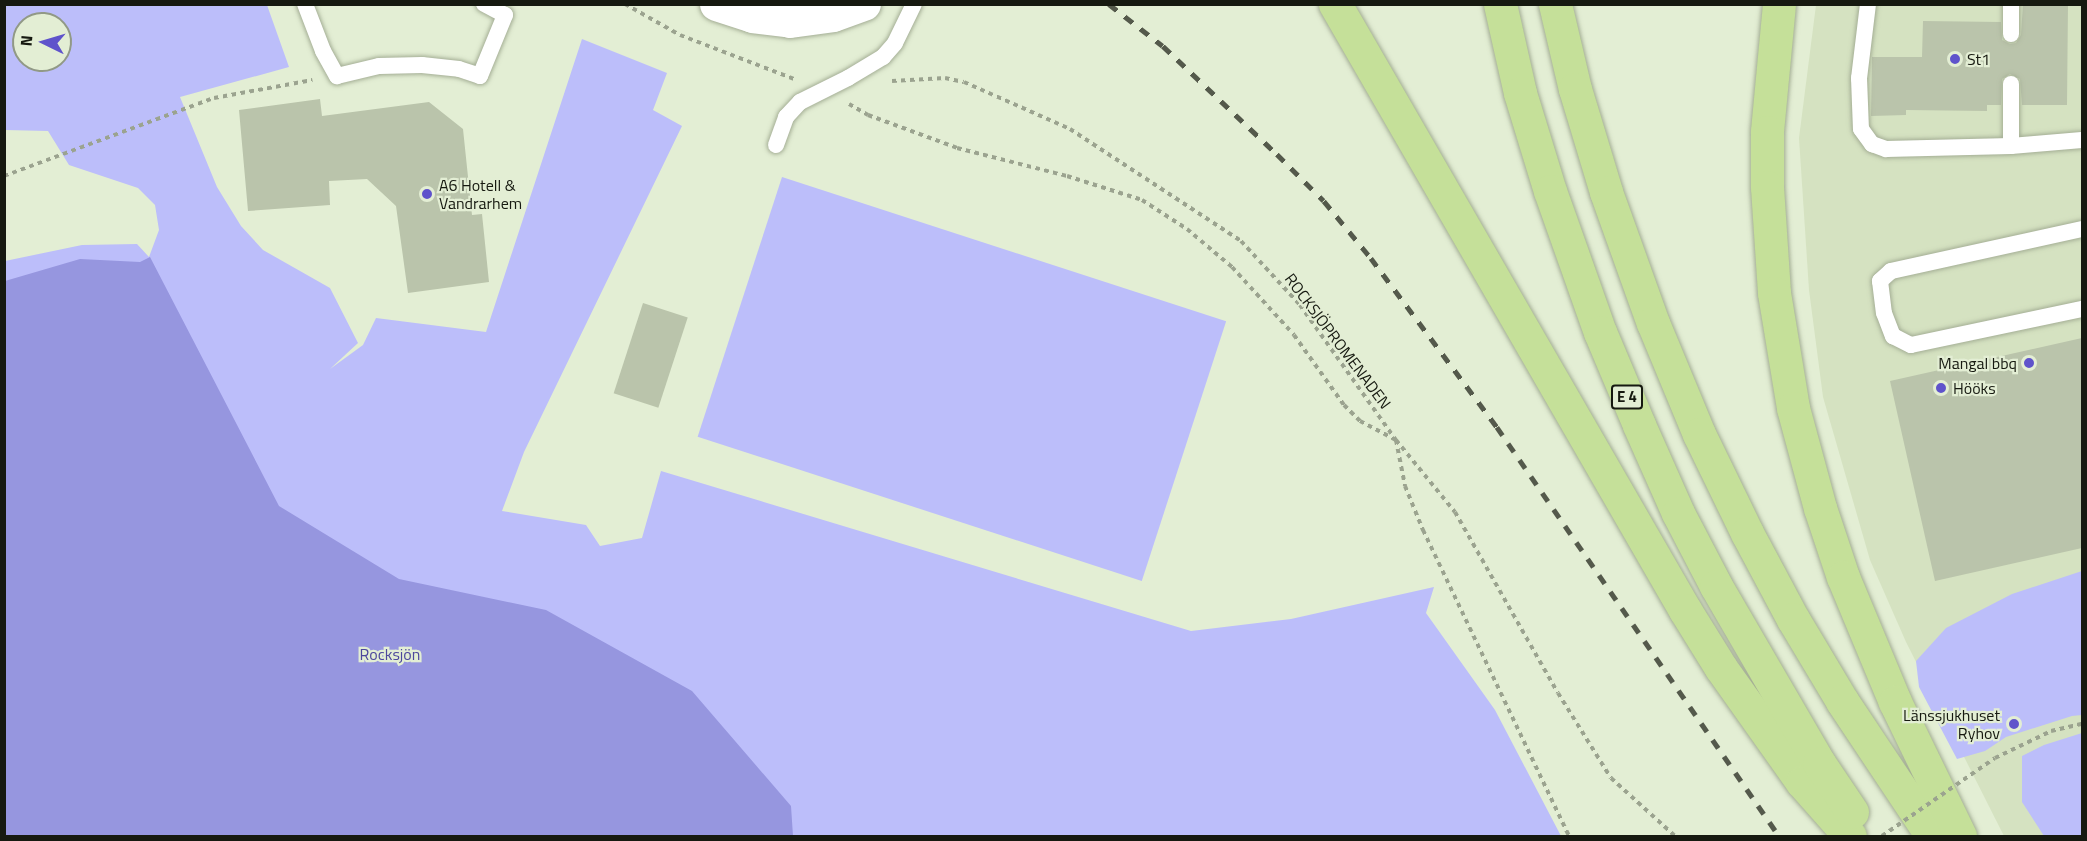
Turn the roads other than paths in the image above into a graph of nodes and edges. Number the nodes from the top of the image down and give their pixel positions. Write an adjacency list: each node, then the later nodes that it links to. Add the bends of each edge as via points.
1 (305, 4): 2 (lane, via 336,76 380,66 422,65 480,76 505,15)
2 (484, 4)
3 (716, 4): 4 (street, via 752,16 790,21 833,15)
4 (864, 4)
5 (914, 4): 15 (lane, via 896,43 883,57 800,102 786,117)
6 (1335, 4): 19 (highway, via 1685,610 1802,782)
7 (1500, 4): 20 (highway, E 4, via 1520,93 1550,191 1600,332 1639,425 1716,586 1819,763)
8 (1555, 4): 21 (highway, via 1606,192 1699,434 1793,619)
9 (1779, 4): 22 (highway, via 1768,122 1767,187 1774,293 1793,408 1843,577 1900,712)
10 (1868, 4): 16 (lane, via 1858,78 1861,129 1872,144 1886,149)
11 (2011, 4): 12 (lane)
12 (2011, 34)
13 (2011, 84): 16 (lane)
14 (2082, 140): 16 (lane)
15 (776, 145)
16 (2011, 146)
17 (2082, 229): 18 (lane, via 1891,271 1880,281 1884,314 1893,336 1911,345)
18 (2082, 309)
19 (1850, 837)
20 (1868, 837)
21 (1932, 837)
22 (1960, 837)

